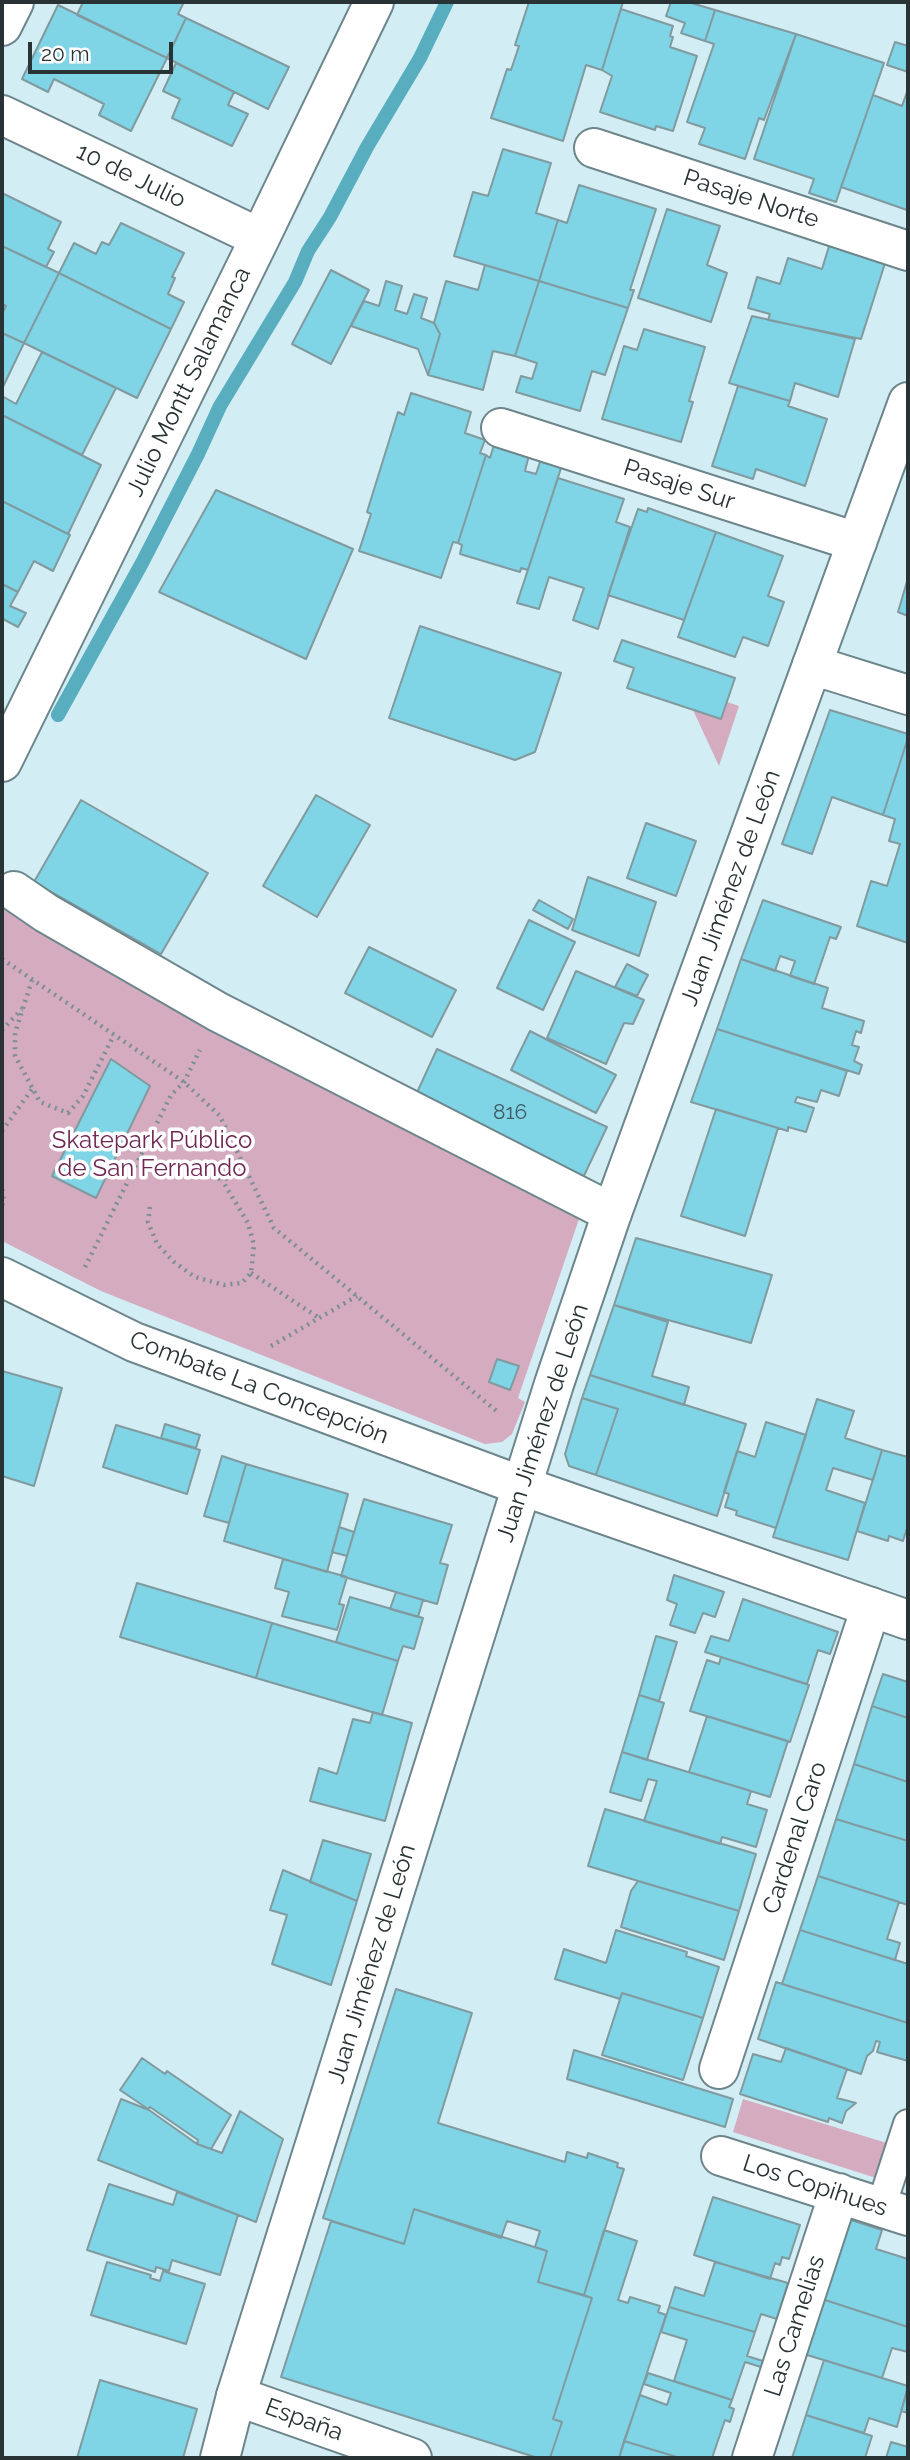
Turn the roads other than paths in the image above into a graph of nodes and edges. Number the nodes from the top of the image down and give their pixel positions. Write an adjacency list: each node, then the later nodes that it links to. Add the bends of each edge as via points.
1 (14, 2): 3 (street)
2 (373, 2): 6 (street, Julio Montt Salamanca)
3 (2, 26)
4 (2, 115): 6 (street, 10 de Julio)
5 (594, 148): 7 (street, Pasaje Norte)
6 (260, 238): 13 (street, Julio Montt Salamanca)
7 (908, 251)
8 (908, 402): 10 (street, Juan Jiménez de León)
9 (501, 428): 10 (street, Pasaje Sur)
10 (857, 542): 11 (street, Juan Jiménez de León)
11 (812, 665): 12 (street); 15 (street, Juan Jiménez de León)
12 (908, 695)
13 (2, 762)
14 (14, 891): 15 (street, via 218,1012)
15 (612, 1213): 17 (street, Juan Jiménez de León)
16 (2, 1277): 17 (street, Combate La Concepción, via 134,1342)
17 (522, 1486): 18 (street); 25 (street, Juan Jiménez de León)
18 (871, 1607): 19 (street); 20 (street, Cardenal Caro)
19 (908, 1620)
20 (719, 2069)
21 (908, 2124): 24 (street)
22 (721, 2156): 23 (street, Los Copihues)
23 (839, 2193): 24 (street, Los Copihues); 28 (street, Las Camelias)
24 (895, 2211)
25 (236, 2396): 26 (street, Juan Jiménez de León); 27 (street, España)
26 (220, 2458)
27 (412, 2458)
28 (752, 2458)

